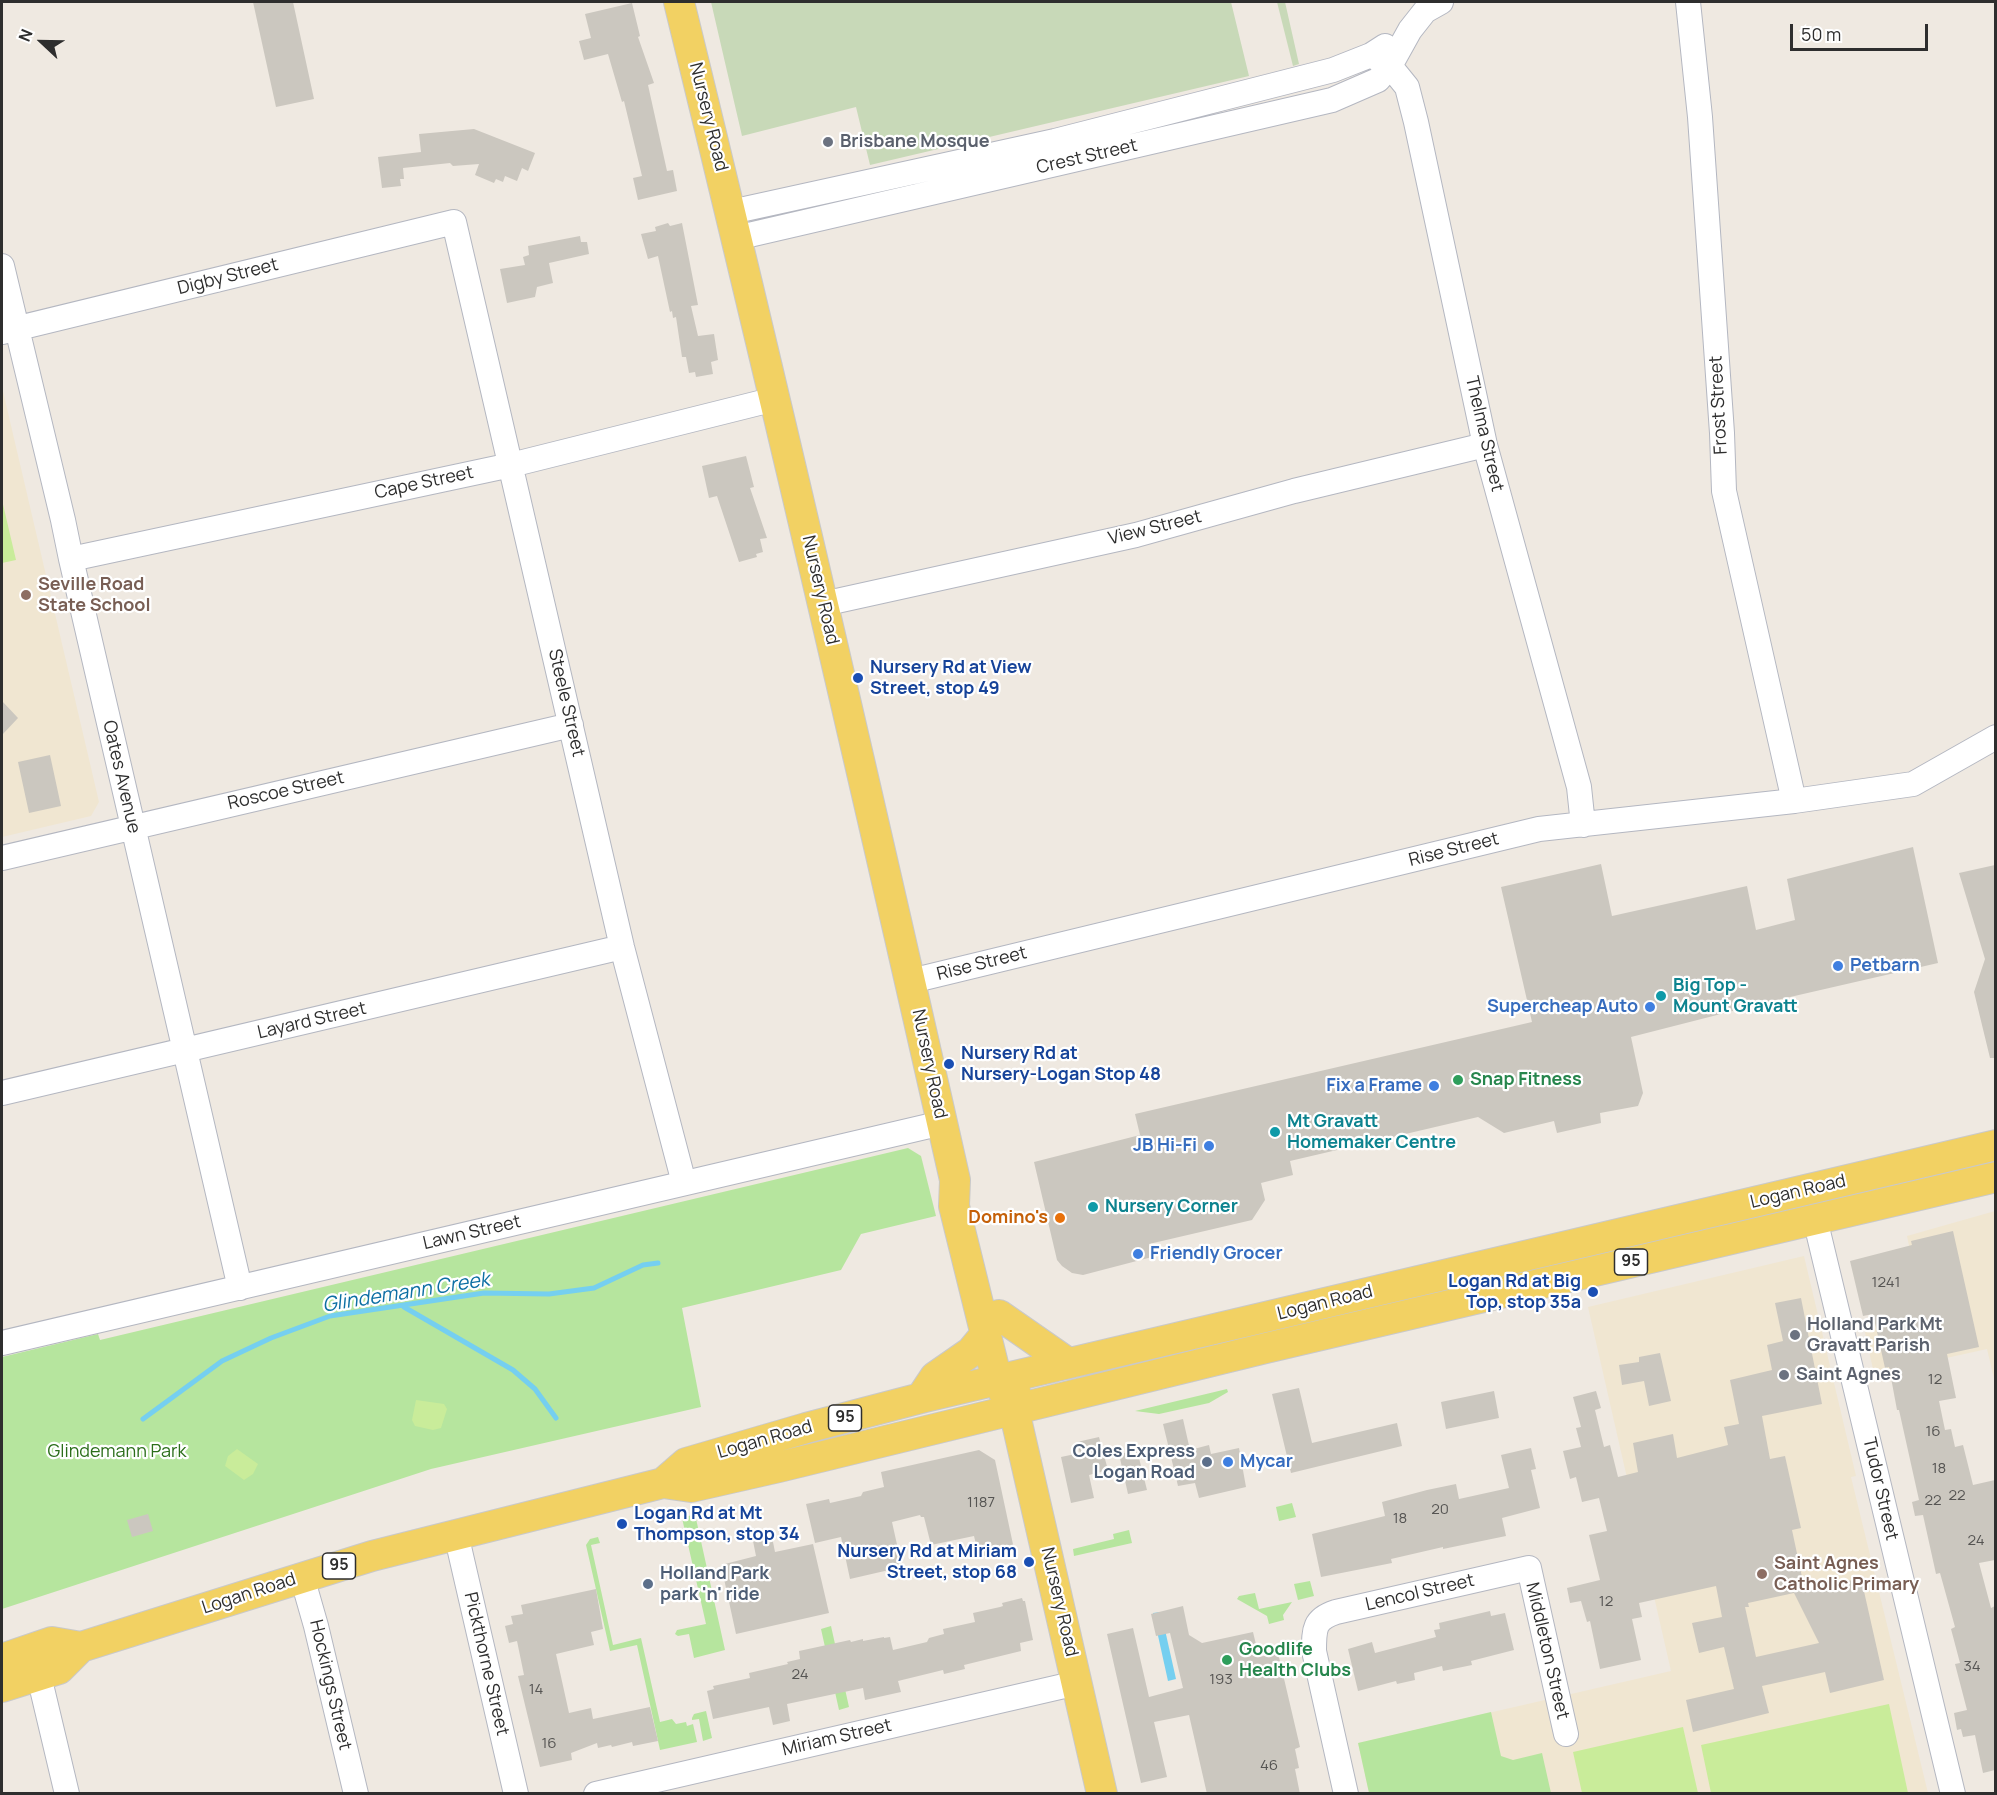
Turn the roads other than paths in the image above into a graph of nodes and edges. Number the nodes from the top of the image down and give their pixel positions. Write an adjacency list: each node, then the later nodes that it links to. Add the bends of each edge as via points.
1 (679, 2): 6 (main road, Nursery Road)
2 (1441, 2): 4 (street, Crest Street, via 1425,11)
3 (1688, 2): 16 (street, Frost Street, via 1724,491)
4 (1381, 60): 6 (street, Crest Street, via 1378,80 1332,100); 10 (street, Thelma Street, via 1407,87)
5 (454, 222): 8 (street, Digby Street); 11 (street, Steele Street)
6 (733, 225): 9 (main road, Nursery Road)
7 (2, 266): 8 (street, Oates Avenue)
8 (9, 330): 12 (street, Oates Avenue)
9 (775, 399): 11 (street, Cape Street); 13 (main road, Nursery Road)
10 (1485, 445): 13 (street, View Street, via 1294,491 1137,535); 17 (street, Thelma Street, via 1579,788)
11 (511, 465): 12 (street, Cape Street); 14 (street, Steele Street)
12 (71, 559): 18 (street, Oates Avenue)
13 (823, 604): 21 (main road, Nursery Road)
14 (571, 725): 18 (street, Roscoe Street); 20 (street, Steele Street)
15 (1995, 737): 16 (street, Rise Street, via 1913,784)
16 (1794, 801): 17 (street, Rise Street)
17 (1583, 825): 21 (street, Rise Street, via 1539,830)
18 (133, 827): 19 (street, Roscoe Street); 22 (street, Oates Avenue)
19 (2, 858)
20 (622, 947): 22 (street, Layard Street); 27 (street, Steele Street)
21 (911, 981): 24 (main road, Nursery Road)
22 (185, 1051): 23 (street, Layard Street); 29 (street, Oates Avenue)
23 (2, 1094)
24 (942, 1123): 27 (street, Lawn Street); 30 (main road, Nursery Road, via 955,1180 954,1206)
25 (1995, 1145): 32 (main road, Logan Road / 95)
26 (1995, 1177): 28 (main road, Logan Road / 95)
27 (684, 1183): 29 (street, Lawn Street)
28 (1815, 1219): 35 (main road, Logan Road / 95); 52 (street, Tudor Street)
29 (240, 1288): 31 (street, Lawn Street)
30 (992, 1325): 32 (main road); 33 (main road, Nursery Road); 34 (main road, via 971,1352 935,1377)
31 (2, 1343)
32 (1068, 1363): 33 (main road, Logan Road / 95)
33 (1006, 1378): 34 (main road, Logan Road / 95); 35 (main road, Nursery Road)
34 (921, 1398): 36 (main road, Logan Road / 95, via 686,1463)
35 (1014, 1410): 36 (main road, Logan Road / 95, via 691,1487); 43 (main road, Nursery Road)
36 (663, 1483): 37 (main road, Logan Road / 95)
37 (456, 1534): 39 (main road, Logan Road / 95); 48 (street, Pickthorne Street)
38 (1529, 1568): 45 (street, Middleton Street); 51 (street, Lencol Street, via 1324,1616 1314,1632 1314,1651)
39 (302, 1577): 40 (main road, Logan Road / 95); 47 (street, Hockings Street)
40 (81, 1647): 41 (main road, Logan Road / 95, via 52,1642); 42 (main road, Logan Road / 95, via 59,1669)
41 (2, 1659)
42 (39, 1676): 44 (main road, Logan Road / 95); 46 (street)
43 (1077, 1683): 49 (street, Miriam Street); 50 (main road, Nursery Road)
44 (2, 1688)
45 (1566, 1734)
46 (67, 1794)
47 (356, 1794)
48 (516, 1794)
49 (596, 1794)
50 (1102, 1794)
51 (1346, 1794)
52 (1953, 1794)

